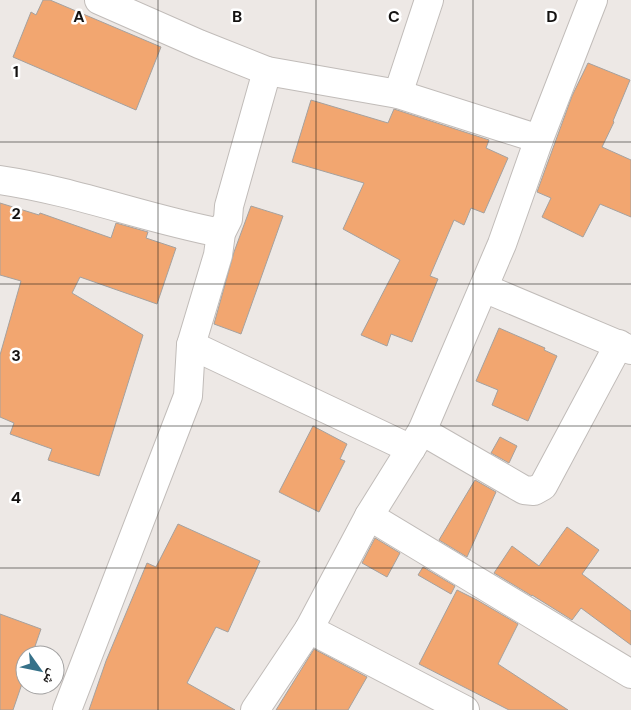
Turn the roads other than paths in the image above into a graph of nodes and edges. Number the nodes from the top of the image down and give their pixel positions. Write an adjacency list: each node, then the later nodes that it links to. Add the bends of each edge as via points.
1 (99, 0): 4 (street)
2 (429, 0): 5 (street)
3 (593, 0): 6 (street)
4 (266, 71): 5 (street); 8 (street, via 228,219)
5 (398, 94): 6 (street)
6 (539, 139): 9 (street)
7 (0, 180): 8 (street)
8 (221, 233): 10 (street, via 218,255)
9 (484, 288): 11 (street); 12 (street)
10 (191, 345): 12 (street); 16 (street, via 188,396)
11 (625, 347): 12 (street, via 544,486 524,490)
12 (416, 440): 13 (street)
13 (369, 516): 14 (street); 15 (street)
14 (309, 629): 17 (street); 18 (street)
15 (631, 674)
16 (67, 710)
17 (255, 710)
18 (465, 710)

